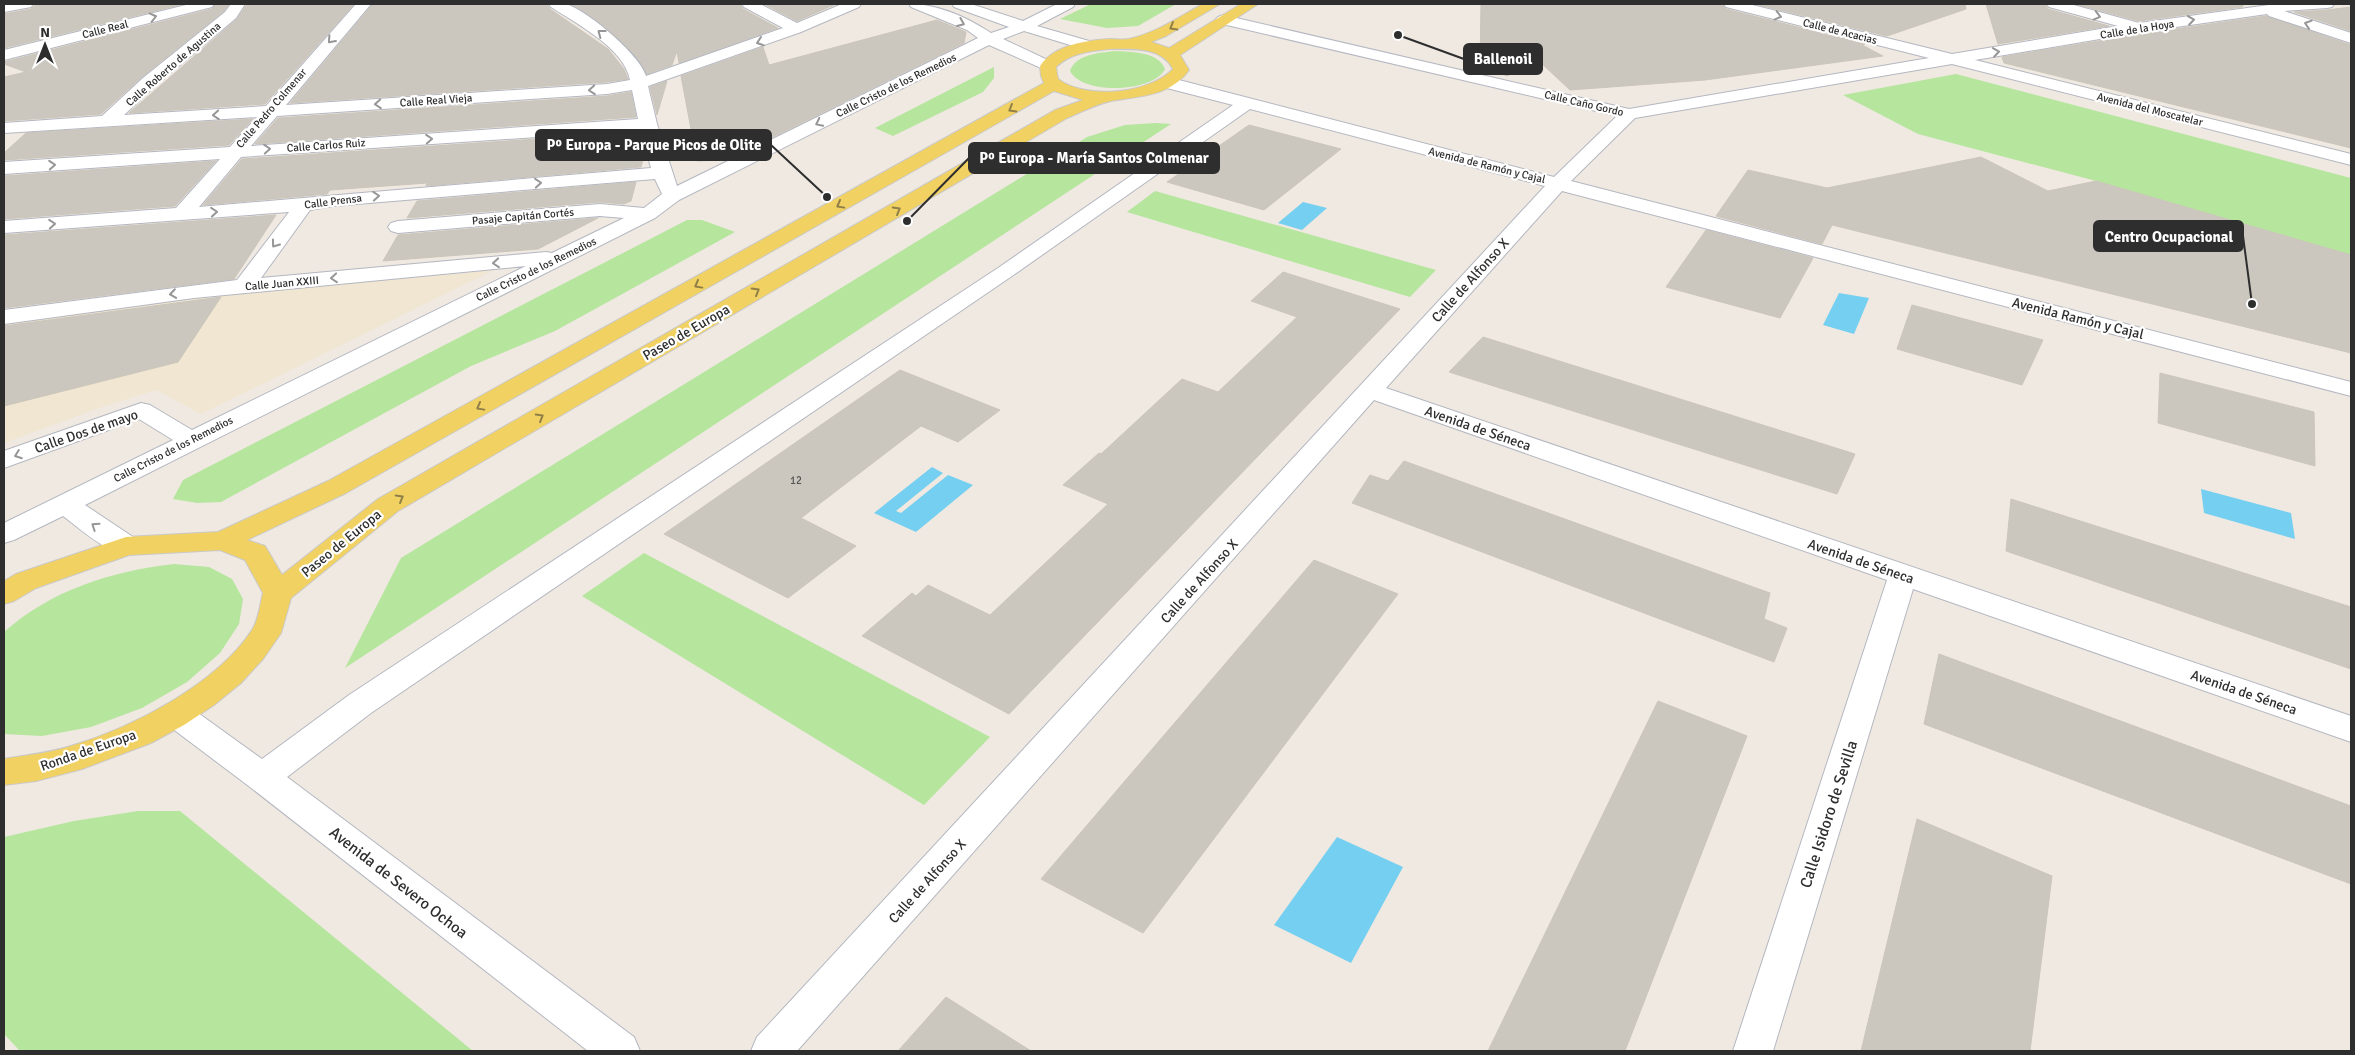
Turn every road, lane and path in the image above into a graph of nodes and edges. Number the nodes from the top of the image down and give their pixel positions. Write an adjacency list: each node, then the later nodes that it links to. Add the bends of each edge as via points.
1 (26, 4): 16 (street)
2 (207, 4): 27 (street, Calle Real, one-way to 2)
3 (238, 4): 36 (street, Calle Roberto de Agustina, via 230,15)
4 (364, 4): 34 (street, Calle Pedro Colmenar, one-way to 34)
5 (556, 4): 31 (street, one-way to 5, via 636,68 604,34)
6 (748, 4): 21 (street)
7 (854, 4): 21 (street, Calle Real Vieja)
8 (916, 4): 23 (street, one-way to 23, via 972,27)
9 (959, 4): 19 (street)
10 (1068, 4): 19 (street, Calle Cristo de los Remedios)
11 (1213, 4): 24 (main road, one-way to 24, via 1161,33)
12 (1251, 4): 18 (main road)
13 (1731, 4): 28 (street, Calle de Acacias, one-way to 28)
14 (2054, 4): 20 (street, one-way to 20)
15 (2327, 4): 17 (street, Calle de la Hoya)
16 (4, 8)
17 (2264, 10): 20 (street, Calle de la Hoya, one-way to 17); 22 (street, one-way to 17)
18 (1223, 20): 26 (main road); 35 (street, Calle Caño Gordo)
19 (1025, 26): 23 (street, Calle Cristo de los Remedios); 25 (street)
20 (2141, 28): 28 (street, Calle de la Hoya, one-way to 20)
21 (796, 29): 31 (street, Calle Real Vieja, one-way to 31)
22 (2351, 38)
23 (989, 39): 29 (street); 44 (street, Calle Cristo de los Remedios, one-way to 44)
24 (1130, 44): 25 (main road); 26 (main road)
25 (1090, 46): 29 (main road, via 1055,58)
26 (1170, 54): 30 (main road, via 1181,70)
27 (4, 55)
28 (1948, 58): 35 (street, Calle Caño Gordo); 40 (street, Avenida del Moscatelar)
29 (1051, 75): 32 (main road, via 1072,92); 60 (main road, one-way to 60, via 1015,108 337,487)
30 (1169, 83): 32 (main road, via 1150,90); 33 (street, Avenida de Ramón y Cajal)
31 (641, 84): 34 (street, Calle Real Vieja, one-way to 34, via 607,89); 37 (street)
32 (1109, 96): 63 (main road, Paseo de Europa, one-way to 32, via 388,505 1062,114)
33 (1247, 103): 43 (street, Avenida de Ramón y Cajal); 68 (street, via 996,278 360,704)
34 (269, 111): 36 (street, Calle Real Vieja, one-way to 36); 39 (street, Calle Pedro Colmenar)
35 (1629, 114): 43 (street, Calle de Alfonso X)
36 (106, 122): 38 (street, Calle Real Vieja)
37 (648, 124): 39 (street, Calle Carlos Ruiz, one-way to 37); 42 (street)
38 (4, 128)
39 (234, 151): 41 (street, Calle Carlos Ruiz, one-way to 39); 47 (street, Calle Pedro Colmenar)
40 (2351, 159)
41 (4, 168)
42 (662, 173): 44 (street); 45 (street, Calle Prensa, one-way to 42)
43 (1559, 183): 50 (street, Avenida de Ramón y Cajal); 55 (street, Calle de Alfonso X)
44 (672, 196): 46 (street, Calle Cristo de los Remedios)
45 (304, 204): 47 (street, Calle Prensa, one-way to 45); 52 (street, one-way to 52)
46 (648, 214): 48 (street, Pasaje Capitán Cortés, via 600,210); 51 (street, Calle Cristo de los Remedios)
47 (181, 215): 49 (street, Calle Prensa, one-way to 47)
48 (398, 227)
49 (4, 228)
50 (1805, 248): 54 (street, Avenida Ramón y Cajal)
51 (562, 256): 52 (street, Calle Juan XXIII, one-way to 52); 56 (street, Calle Cristo de los Remedios)
52 (244, 286): 53 (street, Calle Juan XXIII, one-way to 53)
53 (4, 317)
54 (2351, 389)
55 (1371, 391): 62 (street, Avenida de Séneca); 70 (street, Calle de Alfonso X)
56 (191, 440): 57 (street, Calle Dos de mayo, one-way to 57, via 141,410); 58 (street, Calle Cristo de los Remedios)
57 (4, 460)
58 (66, 504): 59 (street, Calle Cristo de los Remedios); 61 (street, one-way to 58)
59 (4, 534)
60 (222, 541): 61 (main road); 63 (main road, via 256,553)
61 (126, 546): 64 (main road, via 26,581)
62 (1904, 576): 66 (street, Avenida de Séneca); 71 (street, Calle Isidoro de Sevilla)
63 (278, 593): 65 (main road, Ronda de Europa, via 266,632 241,664 206,695)
64 (4, 594)
65 (176, 714): 67 (main road, Ronda de Europa, via 125,741 55,765); 68 (street, Avenida de Severo Ochoa)
66 (2351, 729)
67 (4, 772)
68 (262, 777): 69 (street, Avenida de Severo Ochoa)
69 (620, 1051)
70 (772, 1051)
71 (1753, 1051)

